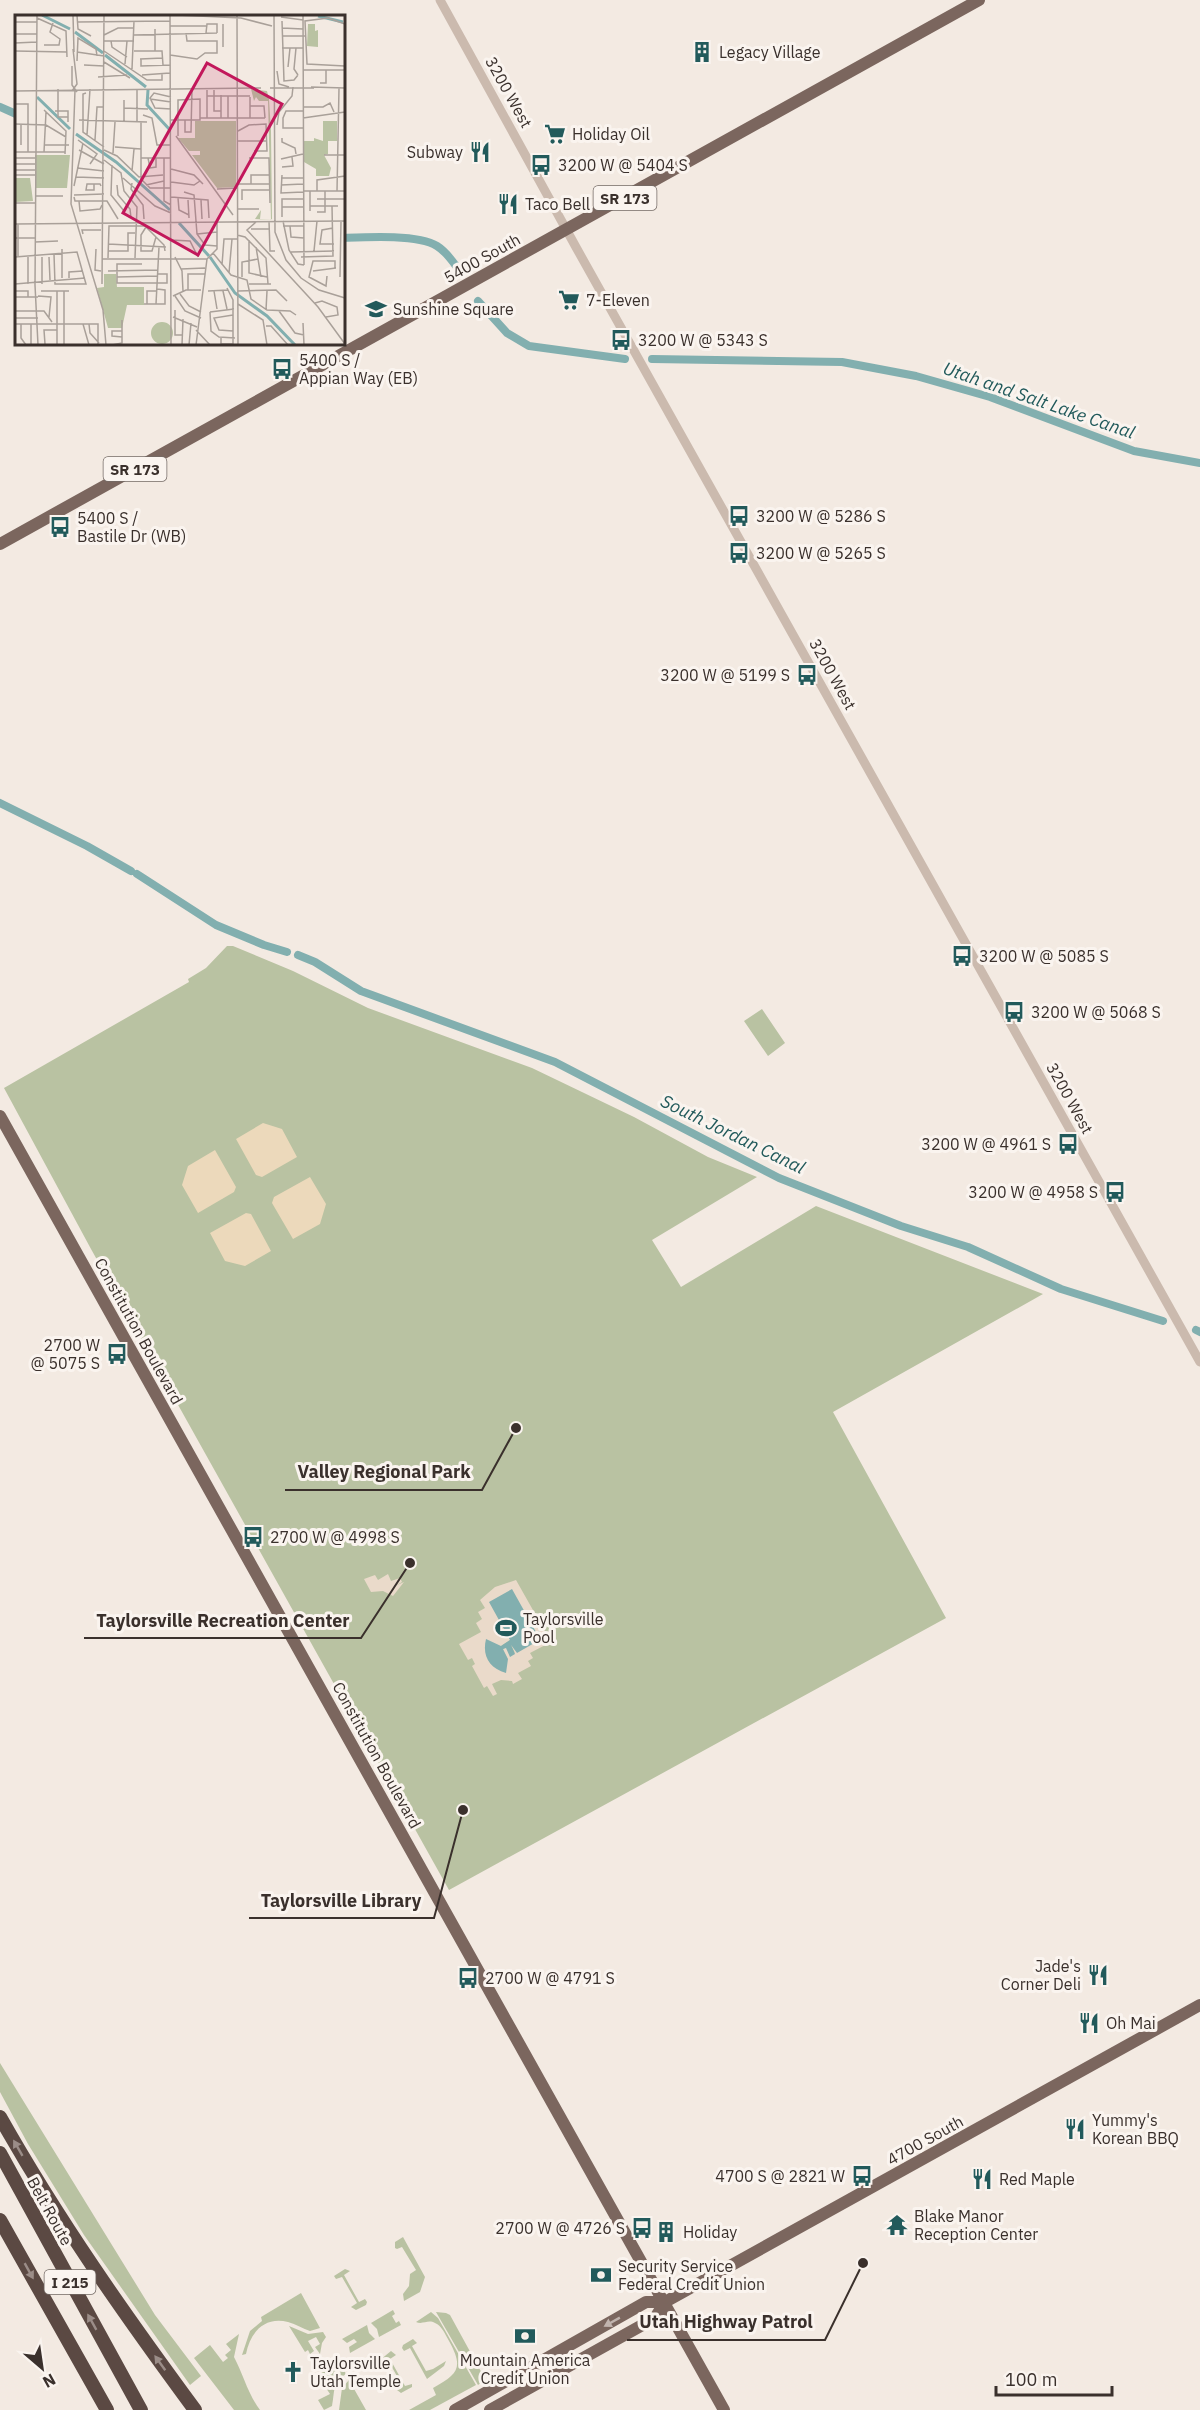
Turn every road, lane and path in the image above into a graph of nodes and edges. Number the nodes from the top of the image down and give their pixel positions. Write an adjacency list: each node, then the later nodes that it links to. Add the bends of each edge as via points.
1 (440, 0): 3 (street, 3200 West)
2 (979, 0): 3 (main road, 5400 South / SR 173)
3 (567, 230): 4 (main road, 5400 South / SR 173); 6 (street, 3200 West)
4 (0, 544)
5 (0, 1116): 11 (main road, Constitution Boulevard)
6 (1200, 1362)
7 (1200, 2005): 11 (main road, 4700 South)
8 (0, 2117): 14 (highway, one-way to 8, via 82,2251)
9 (0, 2153): 13 (highway, Belt Route / I 215, one-way to 9)
10 (0, 2220): 12 (highway, I 215, one-way to 12)
11 (665, 2302): 15 (main road, 4700 South, one-way to 15, via 646,2302); 16 (main road, 4700 South, via 655,2318); 17 (main road, Constitution Boulevard)
12 (107, 2410)
13 (141, 2410)
14 (195, 2410)
15 (455, 2410)
16 (490, 2410)
17 (724, 2410)

